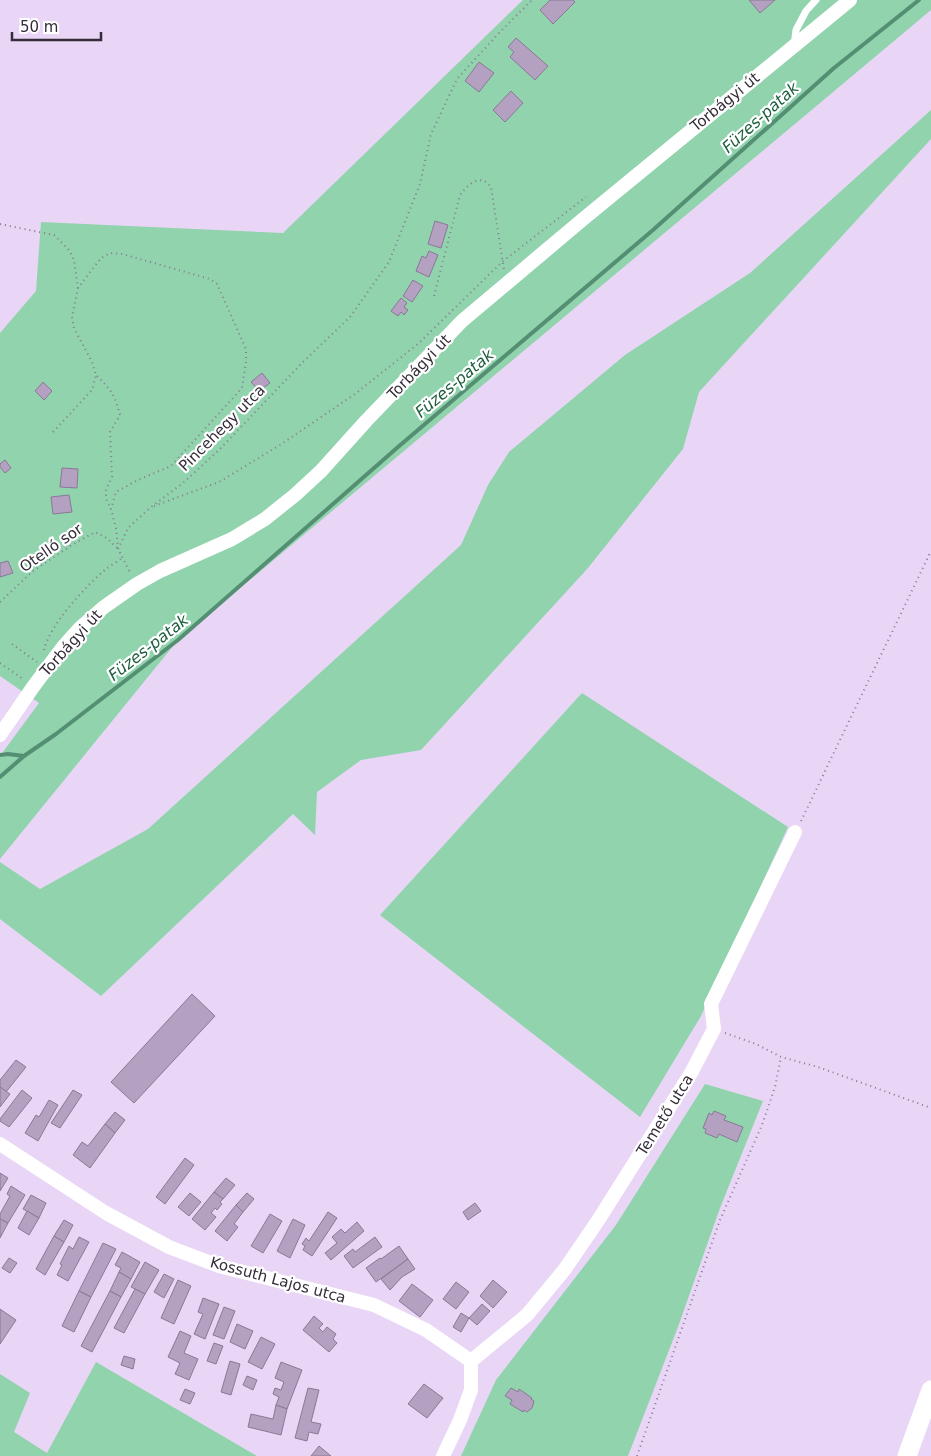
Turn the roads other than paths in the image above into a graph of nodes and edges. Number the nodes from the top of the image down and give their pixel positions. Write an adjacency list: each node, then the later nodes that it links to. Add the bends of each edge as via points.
1 (816, 0): 3 (lane, via 796,30)
2 (850, 0): 3 (street, Torbágyi út)
3 (794, 46): 4 (street, Torbágyi út, via 462,321 295,496 232,539 160,570 104,607 43,667)
4 (0, 735)
5 (796, 832): 7 (street, Temető utca, via 711,1004 714,1028 654,1134 565,1268 527,1315)
6 (0, 1144): 7 (street, Kossuth Lajos utca, via 106,1214 169,1247 219,1266 374,1305 426,1330)
7 (471, 1362): 9 (street, via 471,1390)
8 (931, 1390): 10 (main road)
9 (443, 1456)
10 (907, 1456)

